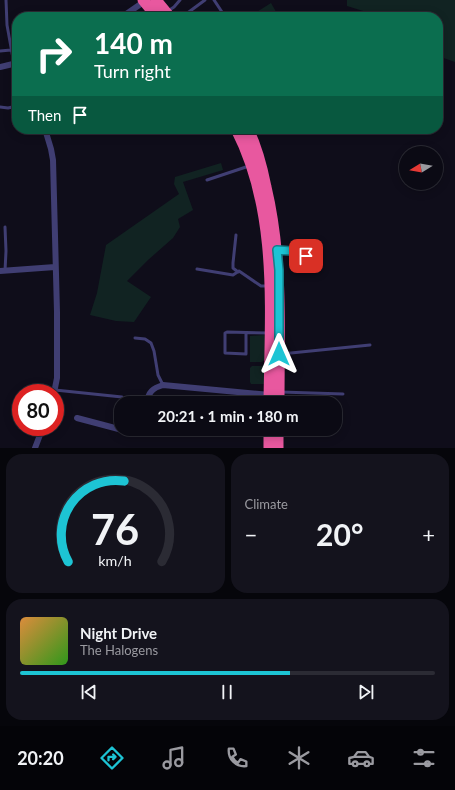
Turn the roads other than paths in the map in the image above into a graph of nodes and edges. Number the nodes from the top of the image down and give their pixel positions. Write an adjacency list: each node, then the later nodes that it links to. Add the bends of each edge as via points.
1 (6, 0): 13 (lane)
2 (145, 0): 7 (street); 8 (highway)
3 (156, 0): 9 (highway)
4 (180, 0): 10 (lane)
5 (205, 0): 11 (lane)
6 (214, 0): 12 (lane)
7 (129, 12)
8 (158, 12)
9 (161, 12)
10 (168, 12)
11 (189, 12)
12 (222, 12)
13 (11, 50): 14 (lane)
14 (0, 51)
15 (12, 65): 16 (street)
16 (0, 67)
17 (0, 107): 18 (lane)
18 (12, 107)
19 (46, 134): 28 (street, via 53,160)
20 (238, 134): 22 (highway)
21 (250, 134): 26 (highway, via 262,167 272,210)
22 (251, 166): 23 (lane); 32 (highway, via 266,225)
23 (207, 180)
24 (5, 227): 30 (lane, via 6,251)
25 (236, 235): 31 (lane, via 233,268)
26 (277, 250): 27 (lane, via 292,251); 32 (highway)
27 (306, 256)
28 (55, 267): 30 (street); 38 (street)
29 (197, 269): 31 (lane, via 233,275)
30 (2, 271)
31 (238, 272): 32 (lane)
32 (273, 290): 34 (highway); 37 (highway)
33 (246, 333): 33 (lane, via 225,333 225,353 246,354); 34 (lane)
34 (270, 333): 45 (highway)
35 (135, 338): 39 (lane, via 145,339 151,343 158,375)
36 (370, 345): 37 (lane)
37 (279, 354): 46 (highway)
38 (55, 384)
39 (163, 385): 43 (street); 44 (street)
40 (64, 393): 42 (lane)
41 (344, 394): 47 (lane)
42 (114, 396)
43 (148, 396)
44 (258, 396)
45 (275, 396)
46 (275, 396)
47 (310, 396)
48 (77, 418): 49 (street)
49 (114, 428)
50 (40, 436): 53 (street)
51 (269, 436): 54 (highway)
52 (278, 436): 55 (highway)
53 (35, 448)
54 (268, 448)
55 (278, 448)

